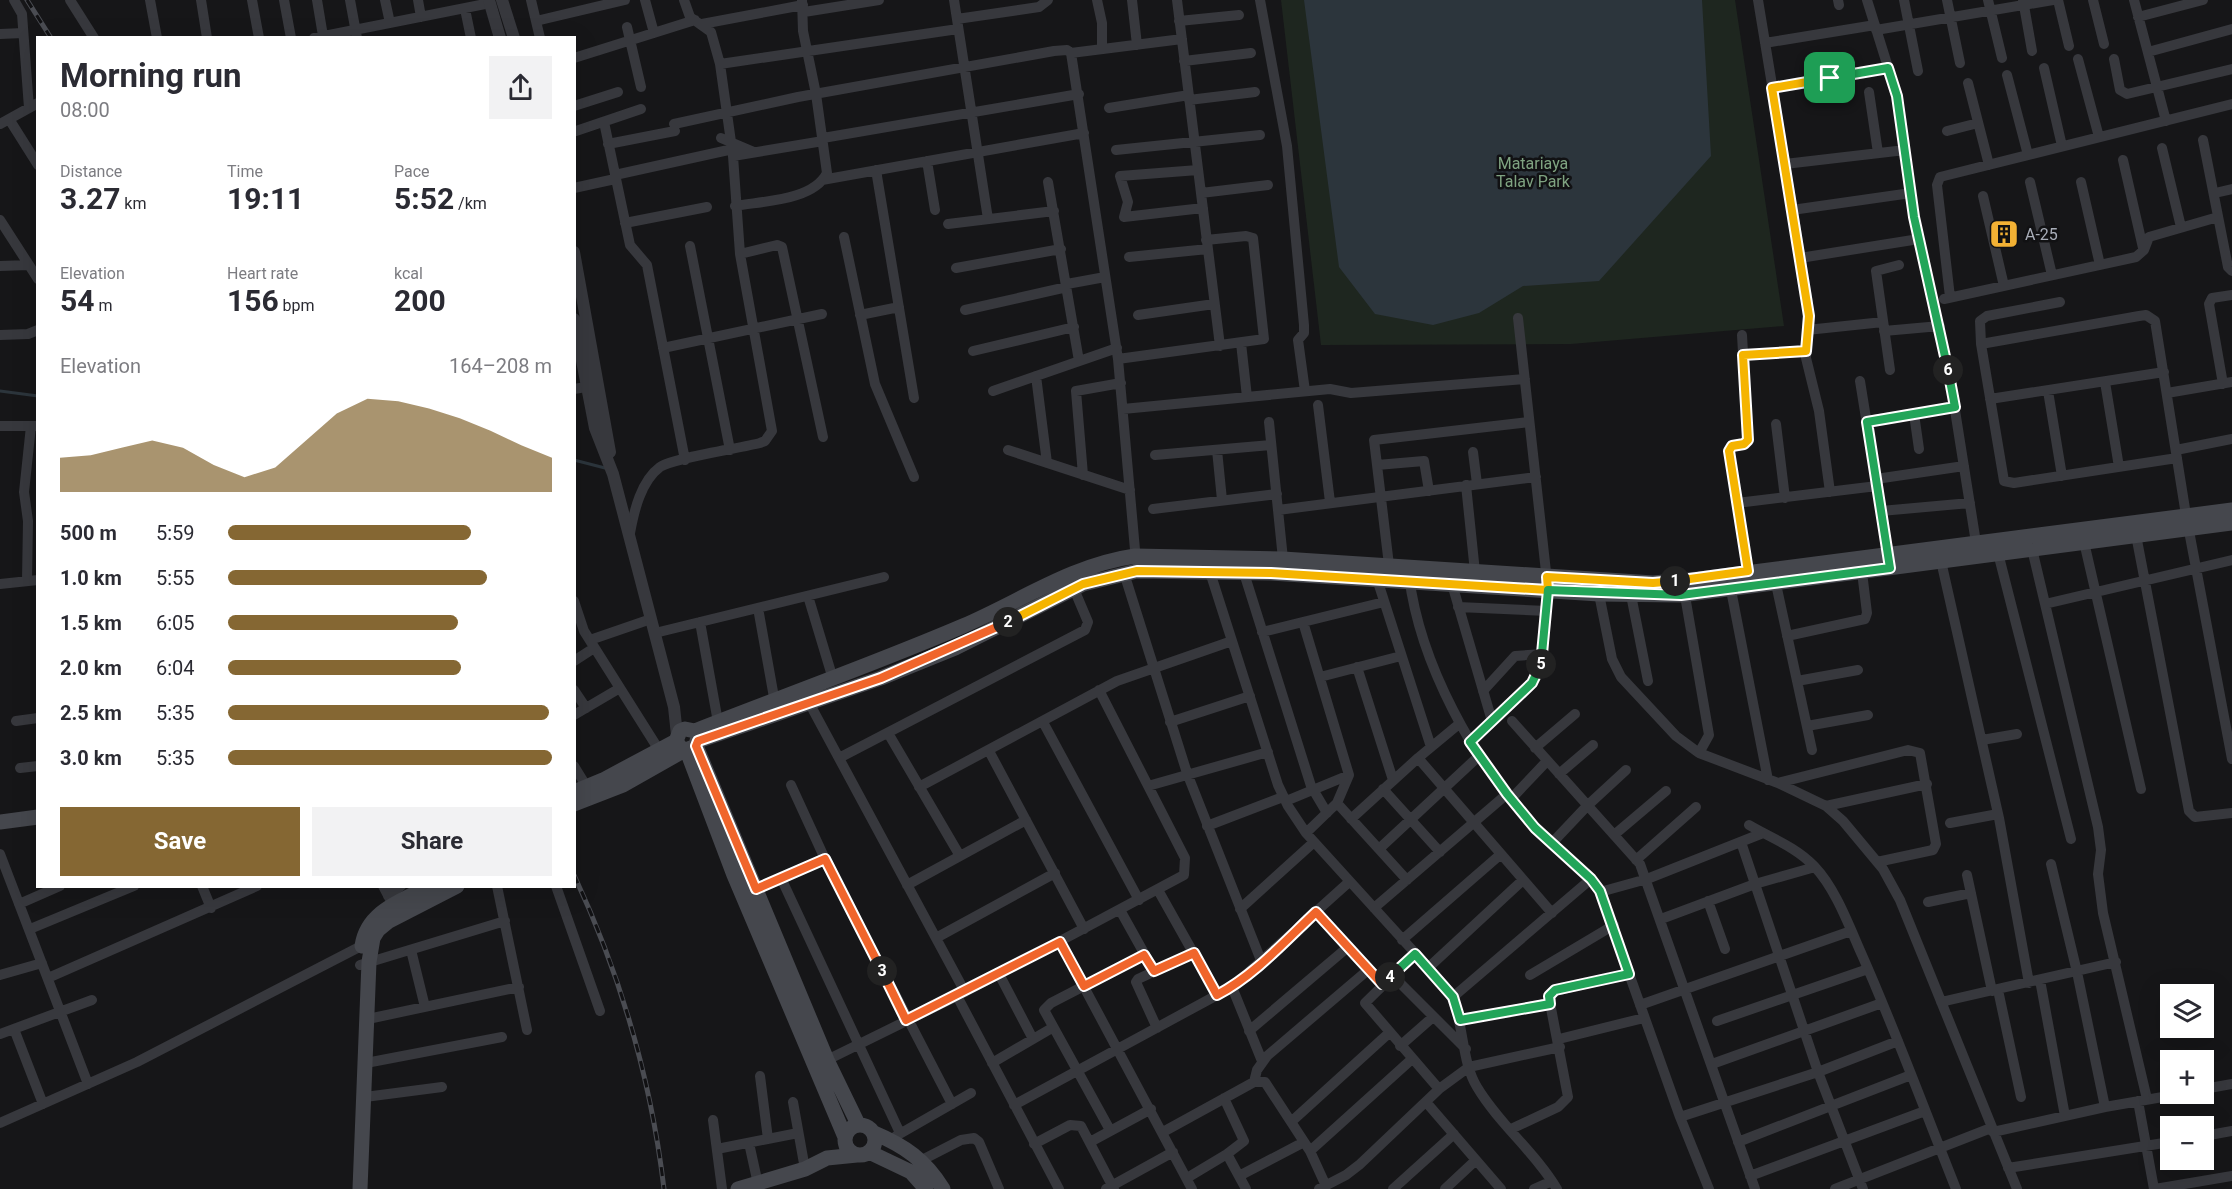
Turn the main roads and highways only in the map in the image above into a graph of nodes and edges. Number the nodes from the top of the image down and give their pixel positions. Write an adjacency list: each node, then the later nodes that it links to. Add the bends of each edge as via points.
1 (2232, 510): 2 (main road)
2 (2188, 522): 3 (main road); 4 (main road); 4 (main road, via 2136,535 2032,549 1998,553)
3 (2232, 523)
4 (1977, 549): 5 (main road); 5 (main road, via 1941,561)
5 (1888, 561): 10 (main road, via 1748,571); 10 (main road, via 1862,572 1731,590)
6 (1132, 567): 7 (main road, via 1377,579); 7 (main road, via 1283,559 1389,565); 11 (main road, via 1074,589 955,648); 11 (main road, via 1083,568 967,624 833,680)
7 (1408, 574): 8 (main road, via 1475,572); 8 (main road, via 1452,584)
8 (1547, 583): 9 (main road)
9 (1598, 587): 10 (main road, via 1653,583); 10 (main road, via 1631,595)
10 (1684, 588)
11 (806, 697): 12 (main road); 12 (main road, via 718,722)
12 (688, 741): 13 (main road, via 659,750); 13 (main road, via 623,784); 21 (main road); 23 (main road, via 734,875)
13 (585, 792)
14 (36, 817): 15 (main road)
15 (0, 822)
16 (422, 888): 18 (main road)
17 (453, 888): 19 (main road, via 389,921)
18 (388, 896): 19 (main road, via 365,933)
19 (367, 943): 20 (main road)
20 (365, 963): 26 (main road); 27 (main road, via 368,1019)
21 (858, 1125): 22 (main road, via 868,1126); 23 (main road, via 850,1128)
22 (874, 1133): 24 (main road, via 875,1143); 30 (main road, via 895,1137 922,1160)
23 (845, 1139): 24 (main road, via 849,1150); 25 (main road)
24 (863, 1153): 25 (main road); 29 (main road, via 911,1172)
25 (827, 1158): 28 (main road, via 805,1169)
26 (349, 1189)
27 (360, 1189)
28 (739, 1189)
29 (926, 1189)
30 (943, 1189)

